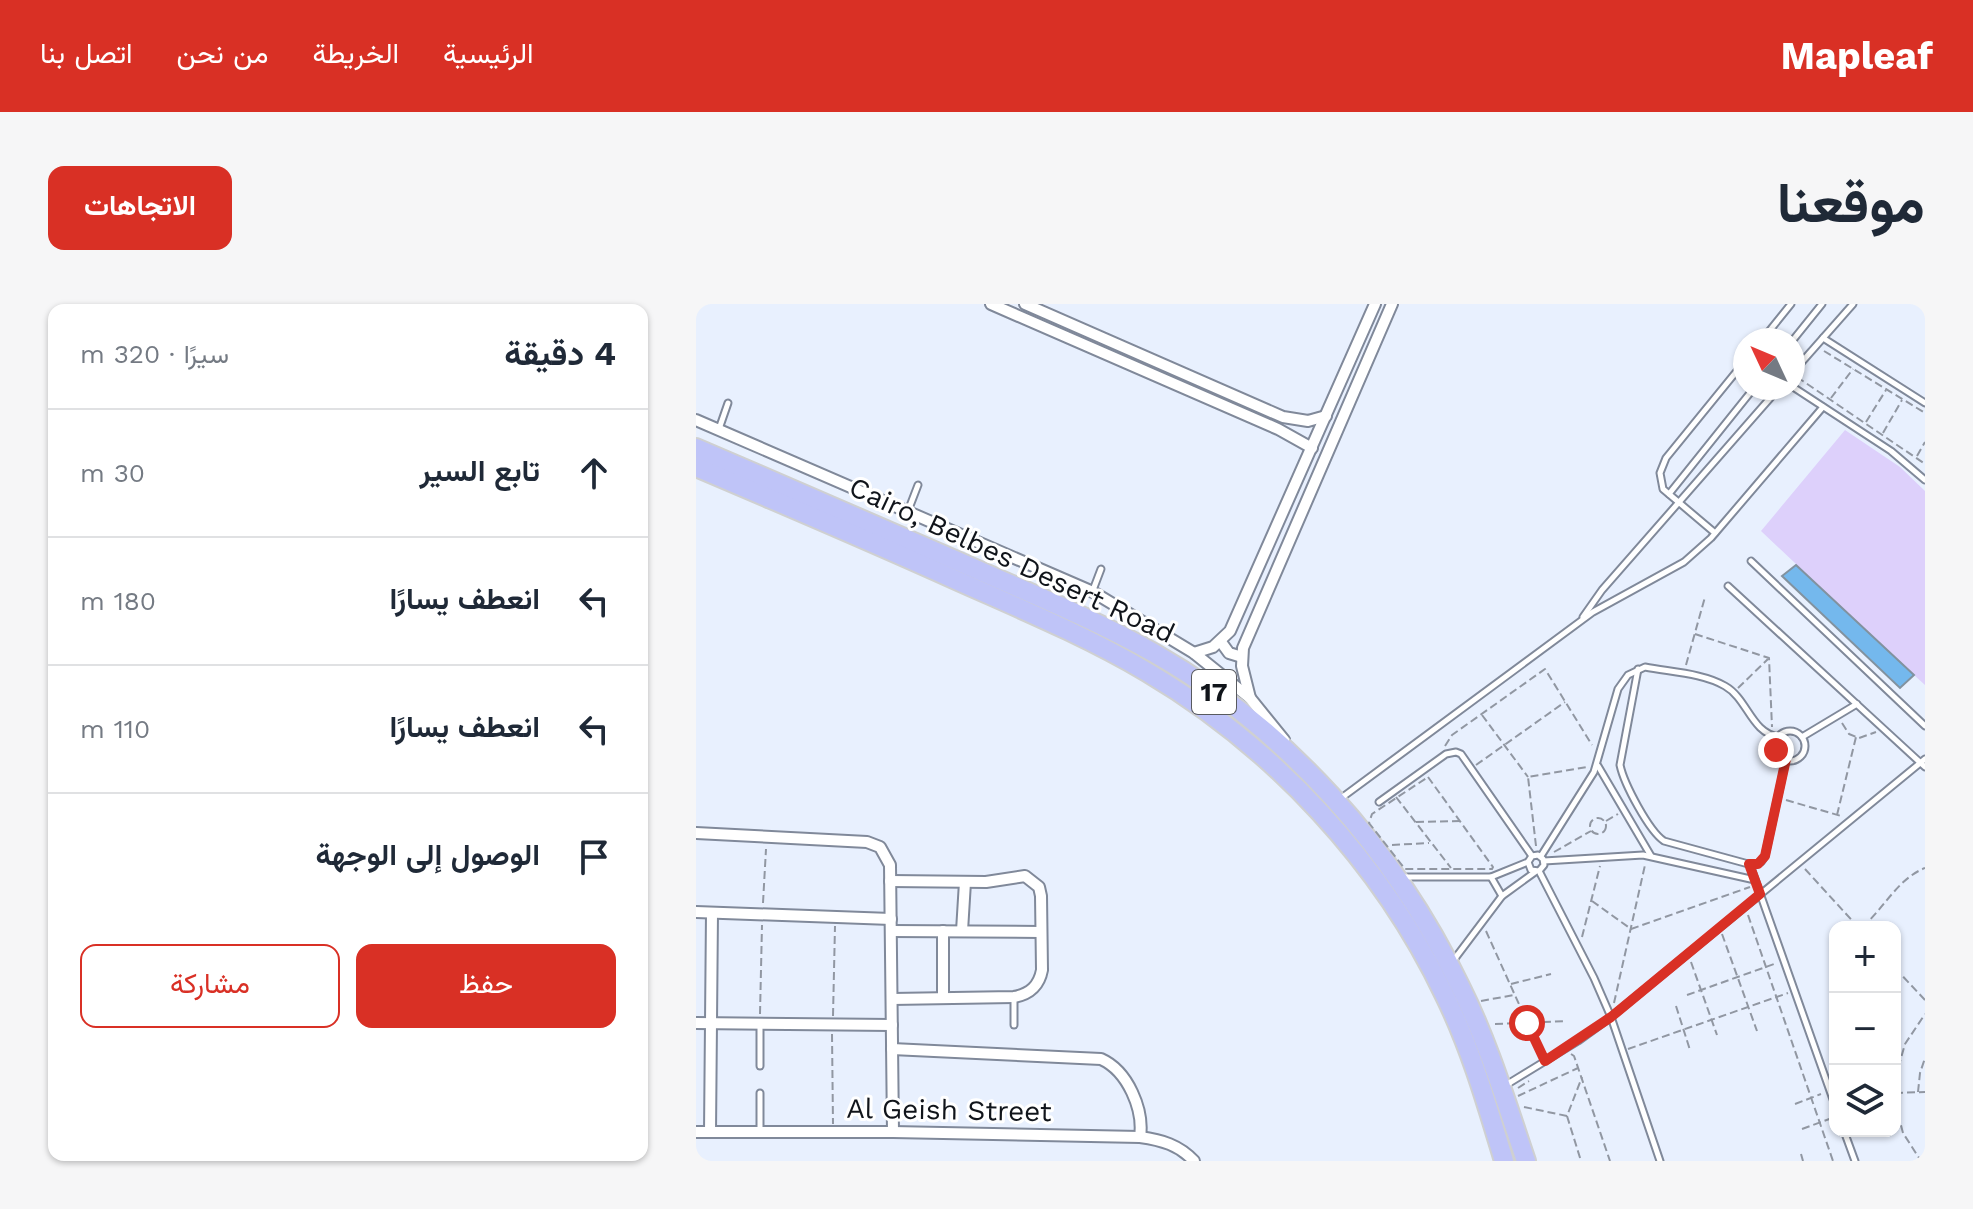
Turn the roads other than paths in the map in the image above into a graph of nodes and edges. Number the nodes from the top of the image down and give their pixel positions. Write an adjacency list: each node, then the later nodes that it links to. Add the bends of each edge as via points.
1 (991, 304): 25 (street)
2 (1025, 304): 23 (street)
3 (1377, 304): 7 (street); 8 (street)
4 (1791, 304): 10 (lane)
5 (1822, 304): 11 (lane)
6 (1853, 304): 12 (lane)
7 (1392, 305): 9 (street)
8 (1367, 322): 9 (street, via 1375,320); 21 (street)
9 (1382, 327): 42 (street)
10 (1772, 328)
11 (1803, 328)
12 (1823, 338): 13 (lane); 19 (lane)
13 (1805, 359)
14 (1733, 376): 31 (lane, via 1663,463 1660,479)
15 (1805, 395): 20 (lane)
16 (1744, 400): 31 (lane)
17 (1769, 400): 32 (lane)
18 (728, 403): 24 (lane)
19 (1925, 403)
20 (1823, 407): 29 (lane); 34 (lane)
21 (1326, 416): 23 (street); 27 (street)
22 (696, 420): 24 (street)
23 (1301, 421): 25 (street, via 1303,432)
24 (718, 430): 33 (street)
25 (1294, 439): 27 (street)
26 (696, 448): 52 (highway, Cairo, Belbes Desert Road / 17, via 1112,630 1230,704)
27 (1312, 448): 40 (street)
28 (696, 467): 97 (highway, Cairo, Belbes Desert Road / 17, via 1106,648 1190,700 1267,761 1344,841 1422,952 1464,1037)
29 (1925, 480)
30 (918, 485): 33 (lane)
31 (1669, 494): 32 (lane)
32 (1679, 503): 34 (lane); 39 (lane)
33 (908, 512): 38 (street)
34 (1715, 533): 39 (lane, via 1672,570)
35 (1751, 561): 46 (lane)
36 (1101, 569): 38 (lane)
37 (1728, 586): 45 (lane)
38 (1093, 592): 41 (street)
39 (1580, 621): 53 (lane)
40 (1221, 642): 41 (street); 42 (street, via 1229,653)
41 (1194, 653): 44 (street)
42 (1242, 657): 44 (street)
43 (1638, 669): 47 (lane, via 1716,682 1734,693 1760,728); 51 (lane, via 1618,689); 59 (lane, via 1620,765 1655,832 1668,843)
44 (1250, 698): 52 (street)
45 (1857, 704): 48 (lane); 50 (lane)
46 (1925, 726)
47 (1775, 736): 48 (lane, via 1791,731); 49 (lane, via 1776,750)
48 (1802, 737): 49 (lane, via 1802,754)
49 (1786, 759): 59 (lane, via 1765,856 1758,864)
50 (1924, 763): 66 (lane)
51 (1597, 765): 56 (lane); 57 (lane)
52 (1315, 779): 53 (highway, Cairo, Belbes Desert Road / 17)
53 (1336, 802): 61 (highway, Cairo, Belbes Desert Road / 17)
54 (1379, 802): 57 (lane, via 1446,754 1458,753)
55 (696, 833): 63 (street, via 867,842 885,852)
56 (1649, 856): 57 (lane); 65 (lane)
57 (1540, 857): 58 (lane); 60 (lane)
58 (1528, 862): 60 (lane); 62 (lane)
59 (1749, 864): 65 (lane)
60 (1537, 871): 67 (lane); 79 (lane)
61 (1396, 877): 62 (lane); 75 (highway, Cairo, Belbes Desert Road / 17)
62 (1491, 877): 67 (lane)
63 (890, 881): 64 (street); 70 (street)
64 (965, 882): 73 (street); 74 (street, via 1016,876 1033,880 1041,896)
65 (1756, 882): 66 (lane)
66 (1760, 894): 79 (lane); 87 (lane)
67 (1502, 896): 75 (lane)
68 (696, 912): 69 (street)
69 (712, 913): 70 (street); 81 (street)
70 (891, 919): 71 (street)
71 (891, 931): 72 (street); 78 (street)
72 (943, 931): 73 (street); 77 (street)
73 (962, 931): 74 (street)
74 (1041, 932): 76 (street, via 1040,979 1030,992)
75 (1449, 966): 89 (highway, Cairo, Belbes Desert Road / 17)
76 (1014, 997): 77 (street); 84 (lane)
77 (943, 998): 78 (street)
78 (892, 999): 83 (street)
79 (1611, 1017): 89 (lane); 99 (lane)
80 (696, 1023): 81 (street)
81 (711, 1023): 82 (street); 91 (street)
82 (760, 1024): 83 (street); 86 (lane)
83 (892, 1025): 85 (street)
84 (1014, 1025)
85 (892, 1049): 93 (street); 94 (street, via 1101,1059 1119,1071 1136,1102)
86 (760, 1066)
87 (1829, 1088)
88 (760, 1093): 92 (lane)
89 (1504, 1096): 98 (highway, Cairo, Belbes Desert Road / 17)
90 (696, 1132): 91 (street, Al Geish Street)
91 (710, 1132): 92 (street, Al Geish Street)
92 (760, 1132): 93 (street, Al Geish Street)
93 (893, 1132): 94 (street, Al Geish Street)
94 (1140, 1137): 96 (street, Al Geish Street, via 1177,1146)
95 (1846, 1137): 100 (lane)
96 (1194, 1161)
97 (1504, 1161)
98 (1526, 1161)
99 (1660, 1161)
100 (1855, 1161)

